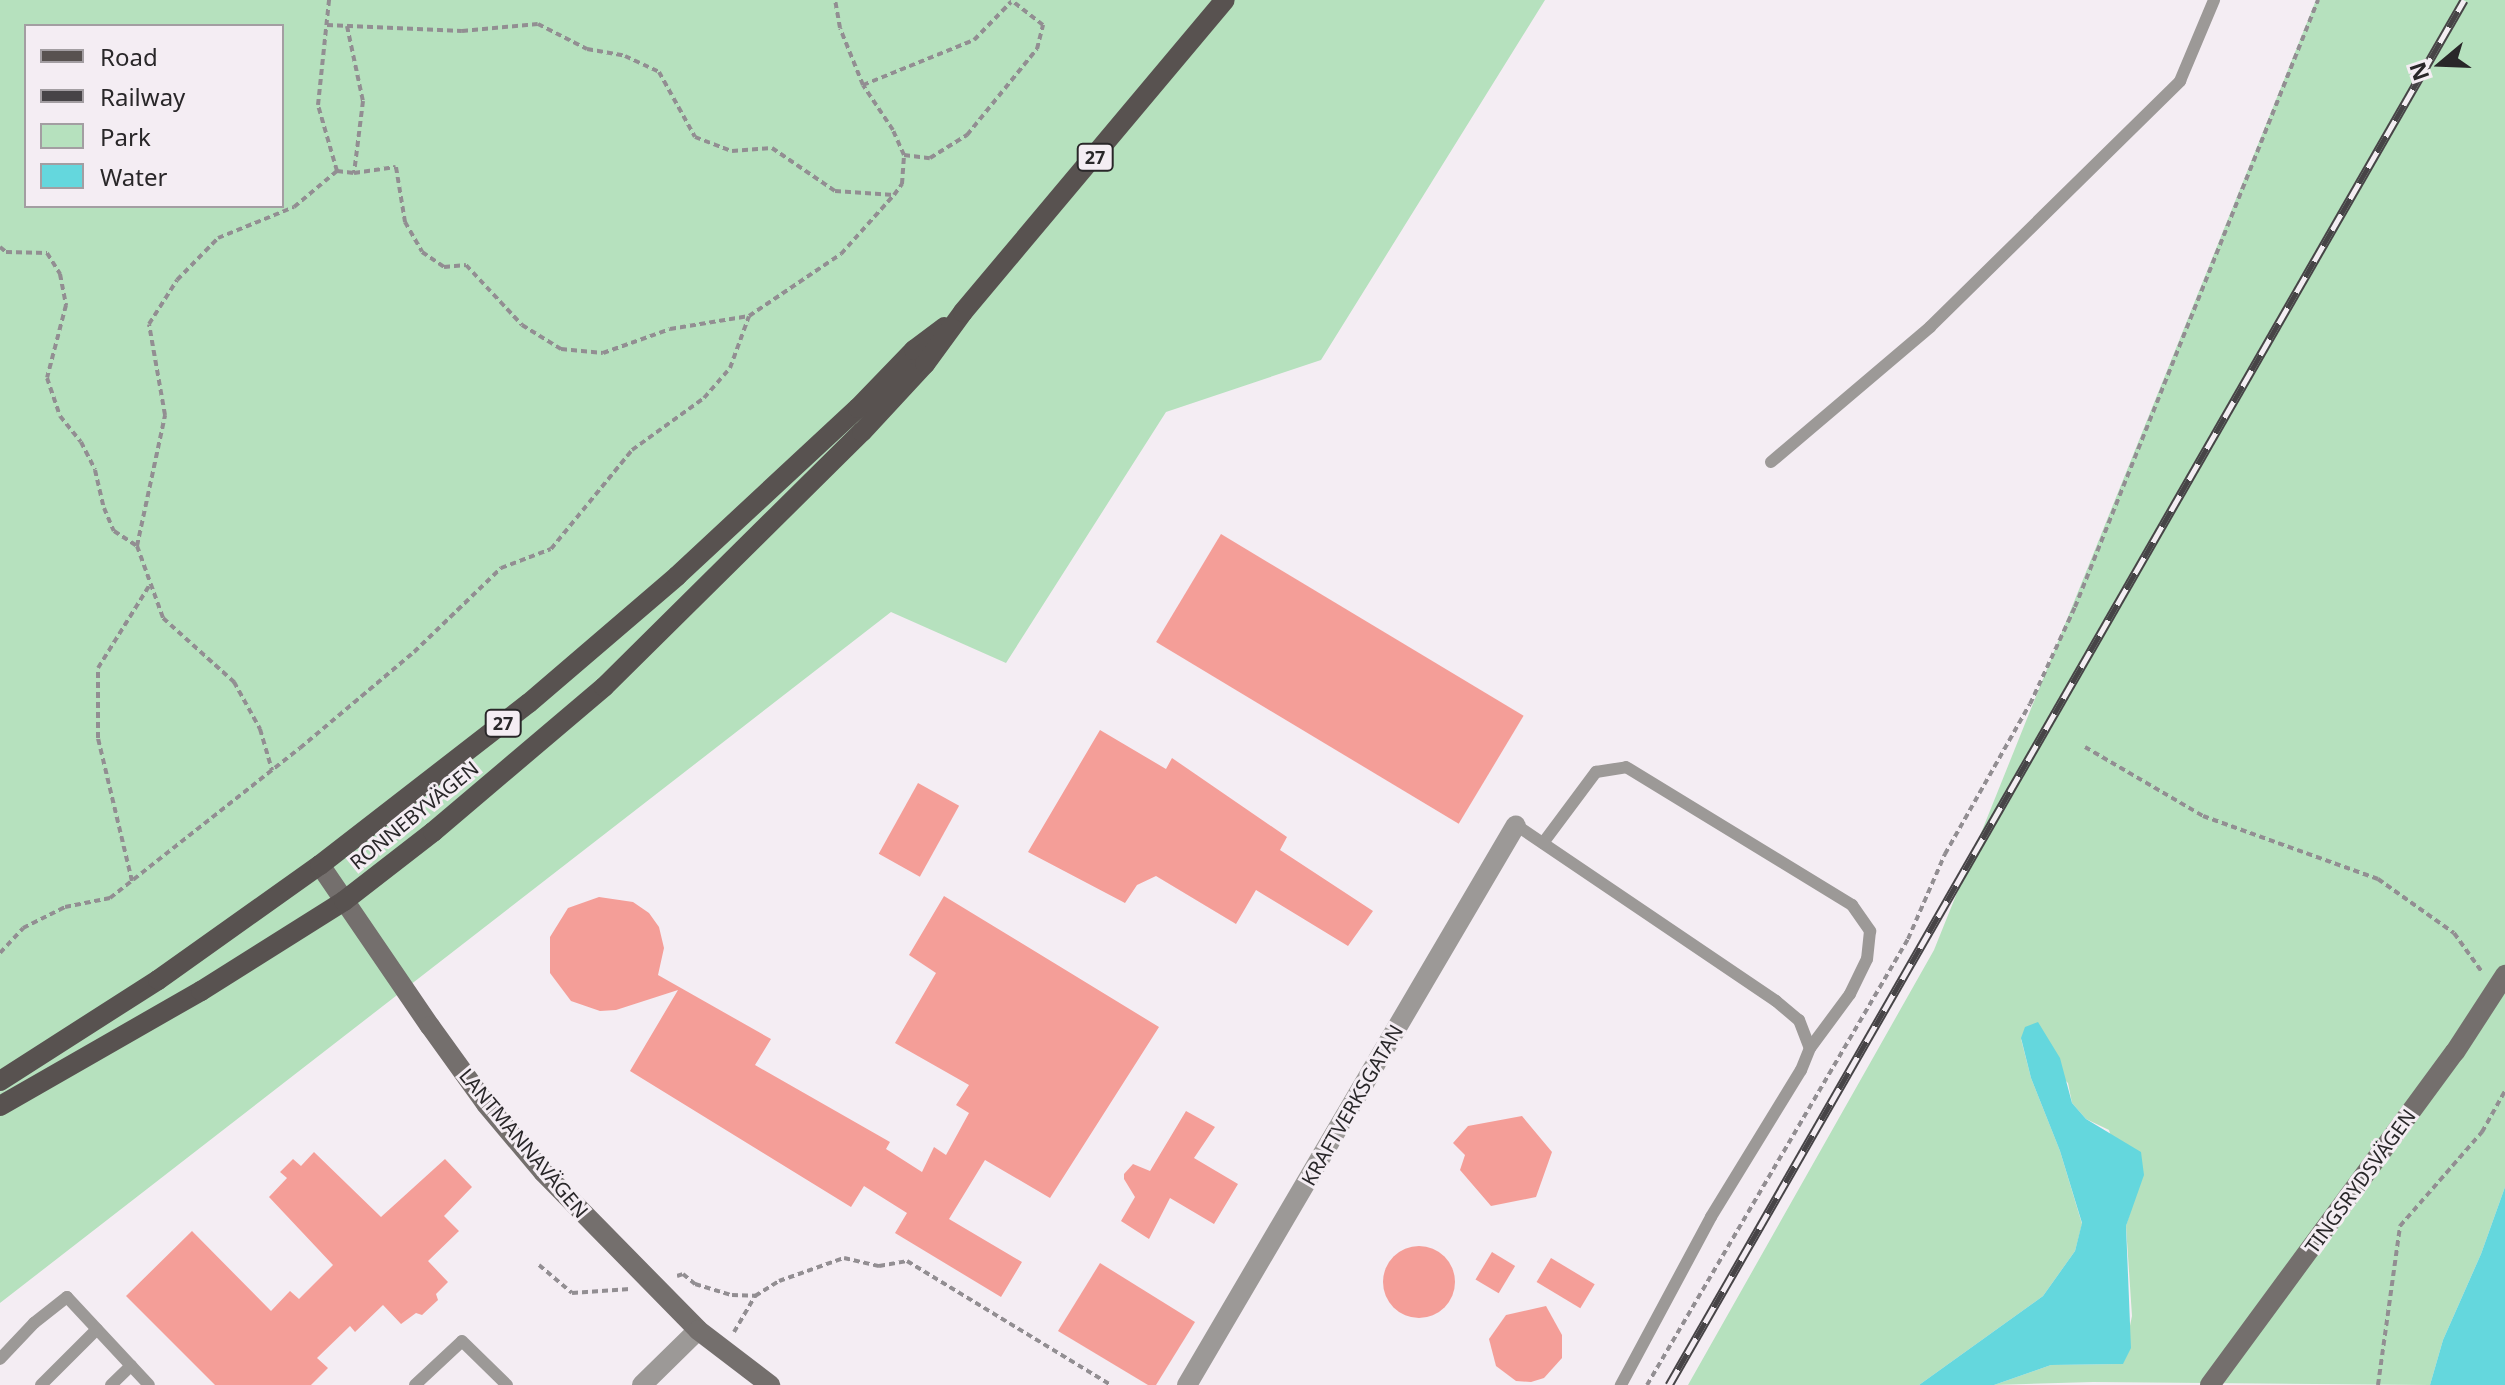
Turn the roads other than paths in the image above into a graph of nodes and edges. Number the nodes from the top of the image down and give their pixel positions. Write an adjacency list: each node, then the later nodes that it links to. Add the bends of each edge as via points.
1 (1225, 0): 3 (main road, RONNEBYVÄGEN / 27)
2 (2214, 0): 4 (lane, via 2180,81 1930,327)
3 (963, 312): 7 (main road, RONNEBYVÄGEN / 27, via 914,350 665,586 529,703); 8 (main road, RONNEBYVÄGEN / 27, via 925,364 862,432 604,687)
4 (1771, 462)
5 (1516, 825): 6 (lane); 24 (street, KRAFTVERKSGATAN)
6 (1543, 843): 10 (lane, via 1776,1001 1799,1020); 10 (lane, via 1596,772 1626,767 1852,905 1870,931 1867,959 1850,994)
7 (320, 865): 8 (street, LANTMANNAVÄGEN); 11 (main road, RONNEBYVÄGEN / 27, via 158,980)
8 (344, 901): 12 (main road, RONNEBYVÄGEN / 27, via 201,991); 14 (street, LANTMANNAVÄGEN, via 486,1104 543,1172)
9 (2500, 983): 26 (street, TINGSRYDSVÄGEN)
10 (1810, 1048): 25 (lane)
11 (0, 1081)
12 (0, 1106)
13 (97, 1329): 15 (lane, via 67,1297); 16 (lane); 17 (lane)
14 (698, 1330): 22 (street); 23 (street, LANTMANNAVÄGEN)
15 (0, 1359)
16 (131, 1366): 18 (lane); 19 (lane)
17 (41, 1385)
18 (111, 1385)
19 (149, 1385)
20 (415, 1385): 21 (lane, via 462,1341)
21 (507, 1385)
22 (642, 1385)
23 (770, 1385)
24 (1187, 1385)
25 (1621, 1385)
26 (2210, 1385)

